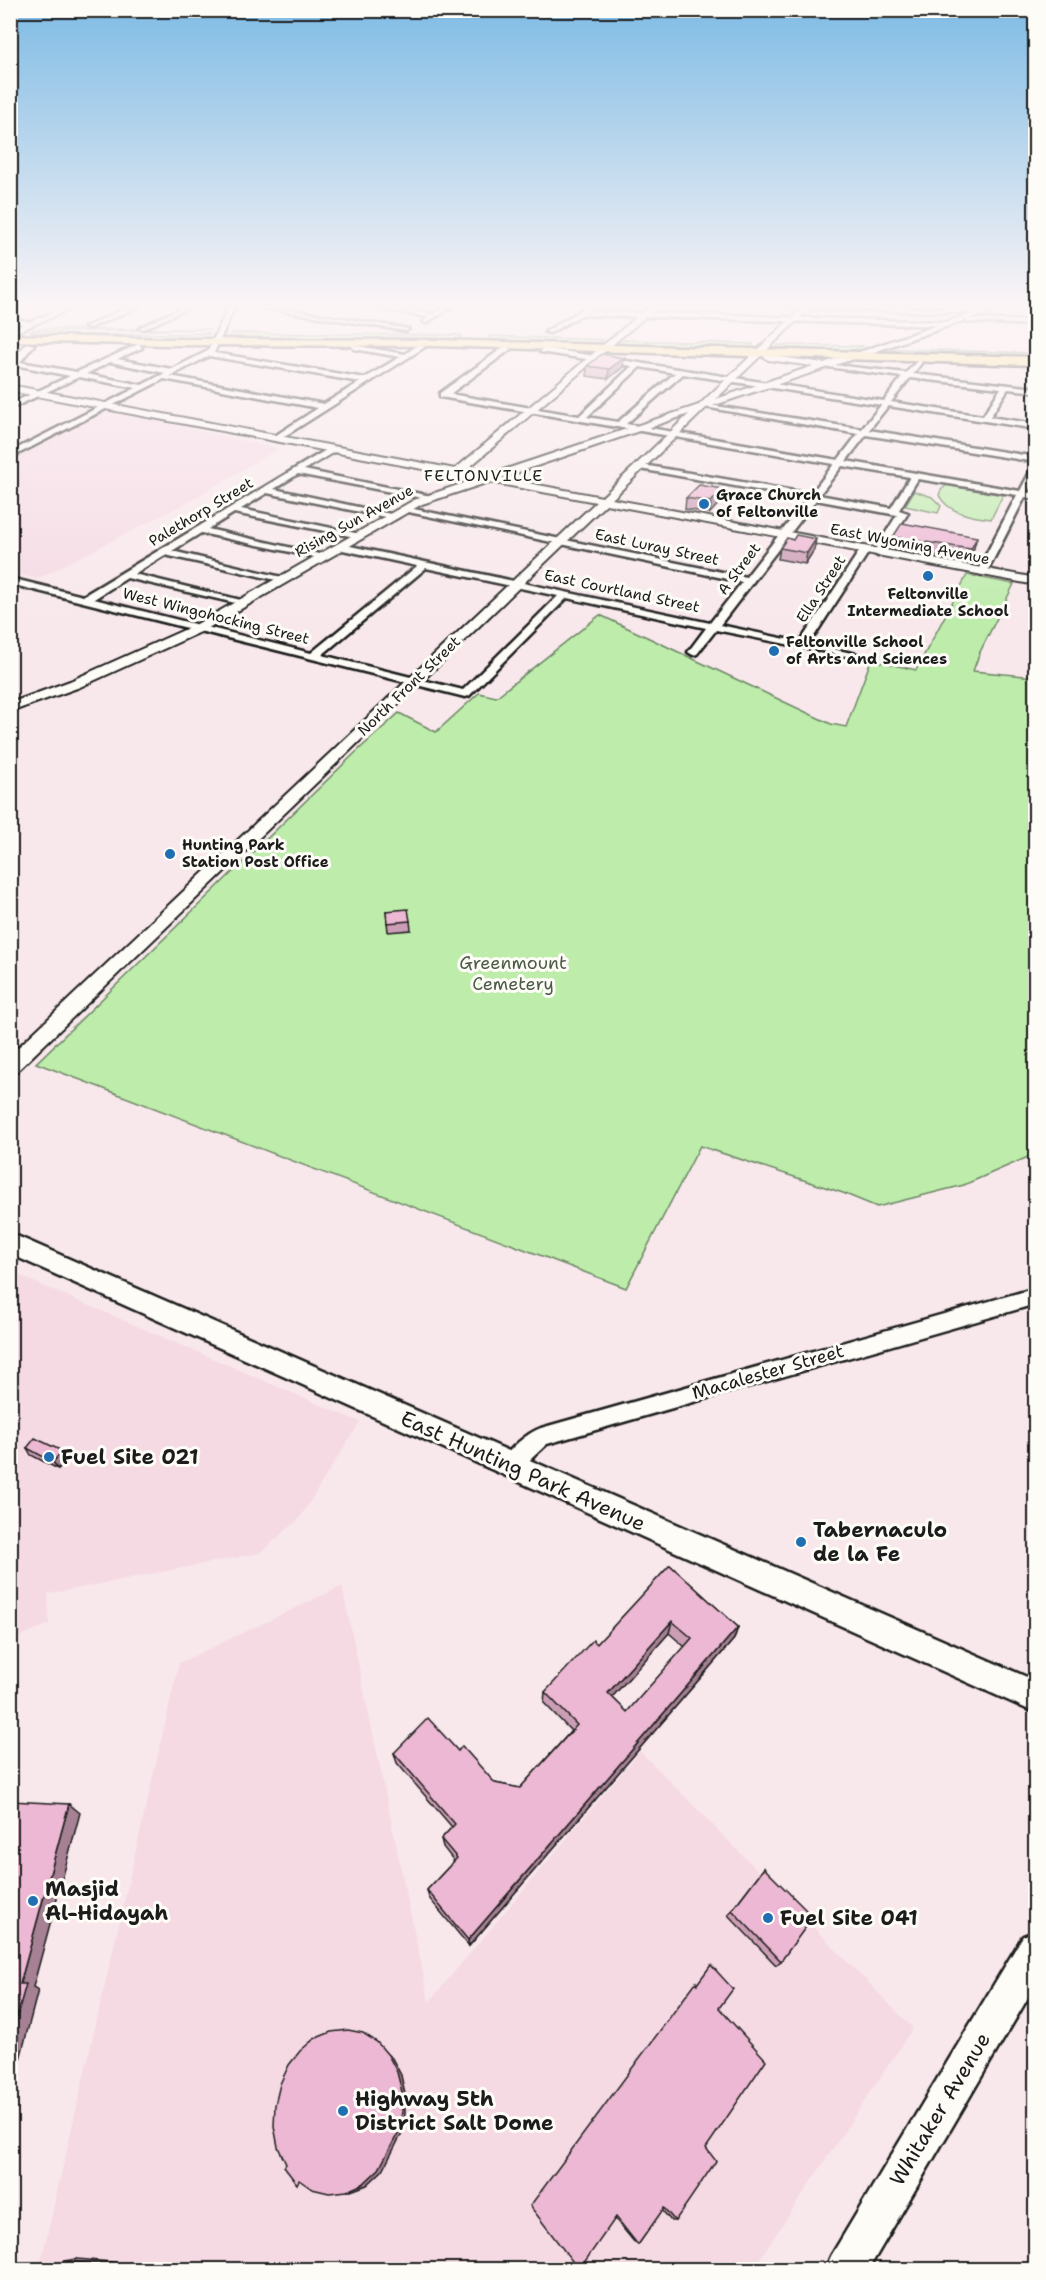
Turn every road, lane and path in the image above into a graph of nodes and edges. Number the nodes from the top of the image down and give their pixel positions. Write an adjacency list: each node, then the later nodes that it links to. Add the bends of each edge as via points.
1 (94, 412): 23 (street)
2 (139, 412): 21 (street, East Wyoming Avenue)
3 (318, 412): 21 (street)
4 (529, 412): 29 (street)
5 (546, 412): 14 (street)
6 (586, 412): 14 (street)
7 (635, 412): 16 (street)
8 (684, 412): 18 (street, Rising Sun Avenue)
9 (696, 412): 20 (street, North Front Street)
10 (742, 412): 19 (street)
11 (879, 412): 19 (street, A Street)
12 (938, 412): 15 (street)
13 (990, 412): 15 (street)
14 (580, 418): 16 (street)
15 (985, 420): 17 (street)
16 (620, 425): 18 (street)
17 (1035, 427)
18 (639, 428): 20 (street); 31 (street, Rising Sun Avenue)
19 (863, 432): 24 (street); 25 (street, A Street)
20 (673, 434): 25 (street); 26 (street, North Front Street)
21 (274, 439): 22 (street, East Wyoming Avenue)
22 (331, 450): 28 (street, Palethorp Street); 29 (street, East Wyoming Avenue)
23 (10, 456)
24 (1035, 460)
25 (839, 463): 30 (street); 34 (street, A Street)
26 (640, 466): 34 (street); 37 (street, North Front Street)
27 (1035, 468): 33 (street)
28 (297, 471): 32 (street, Palethorp Street); 36 (street)
29 (455, 473): 31 (street, East Wyoming Avenue); 36 (street)
30 (916, 475): 33 (street); 39 (street)
31 (489, 480): 36 (street, Rising Sun Avenue); 37 (street, East Wyoming Avenue)
32 (267, 490): 38 (street, Palethorp Street); 40 (street, East Luray Street)
33 (1024, 494): 35 (street); 51 (street)
34 (814, 496): 39 (street); 43 (street, A Street)
35 (1035, 496)
36 (422, 499): 40 (street, Rising Sun Avenue)
37 (603, 501): 43 (street, East Wyoming Avenue); 44 (street, North Front Street)
38 (235, 510): 41 (street, Palethorp Street); 42 (street)
39 (894, 510): 48 (street, via 903,513)
40 (399, 513): 42 (street, Rising Sun Avenue); 44 (street, East Luray Street)
41 (201, 530): 47 (street, Palethorp Street); 49 (street)
42 (360, 535): 45 (street, Rising Sun Avenue)
43 (783, 535): 46 (street, East Wyoming Avenue); 55 (street, A Street)
44 (560, 542): 55 (street, East Luray Street); 57 (street, North Front Street)
45 (341, 547): 49 (street, Rising Sun Avenue); 50 (street, East Courtland Street)
46 (865, 550): 48 (street, East Wyoming Avenue); 63 (street, Ella Street)
47 (165, 552): 52 (street, Palethorp Street); 53 (street)
48 (878, 553): 51 (street, East Wyoming Avenue)
49 (324, 556): 53 (street, Rising Sun Avenue)
50 (424, 565): 57 (street, East Courtland Street); 65 (street)
51 (982, 572): 56 (street, East Wyoming Avenue)
52 (127, 575): 59 (street, Palethorp Street); 60 (street)
53 (285, 579): 60 (street, Rising Sun Avenue)
54 (10, 581): 59 (street, West Wingohocking Street)
55 (749, 581): 61 (street, A Street)
56 (1035, 582)
57 (516, 584): 58 (street, East Courtland Street); 67 (street, North Front Street)
58 (565, 595): 61 (street, East Courtland Street); 67 (street, West Wingohocking Street, via 465,694)
59 (86, 599): 62 (street, West Wingohocking Street)
60 (244, 602): 62 (street, Rising Sun Avenue)
61 (714, 626): 63 (street, East Courtland Street); 64 (street, A Street)
62 (199, 628): 65 (street, West Wingohocking Street); 68 (street, Rising Sun Avenue, via 75,684)
63 (803, 645): 66 (street, East Courtland Street)
64 (693, 652)
65 (314, 656): 67 (street, West Wingohocking Street)
66 (862, 658)
67 (414, 681): 69 (street, North Front Street)
68 (10, 708)
69 (10, 1066)
70 (10, 1243): 72 (main road, East Hunting Park Avenue)
71 (1035, 1296): 72 (street, Macalester Street, via 541,1437)
72 (510, 1465): 73 (main road, East Hunting Park Avenue)
73 (1035, 1697)
74 (1035, 1949): 75 (main road, Whitaker Avenue)
75 (845, 2270)

